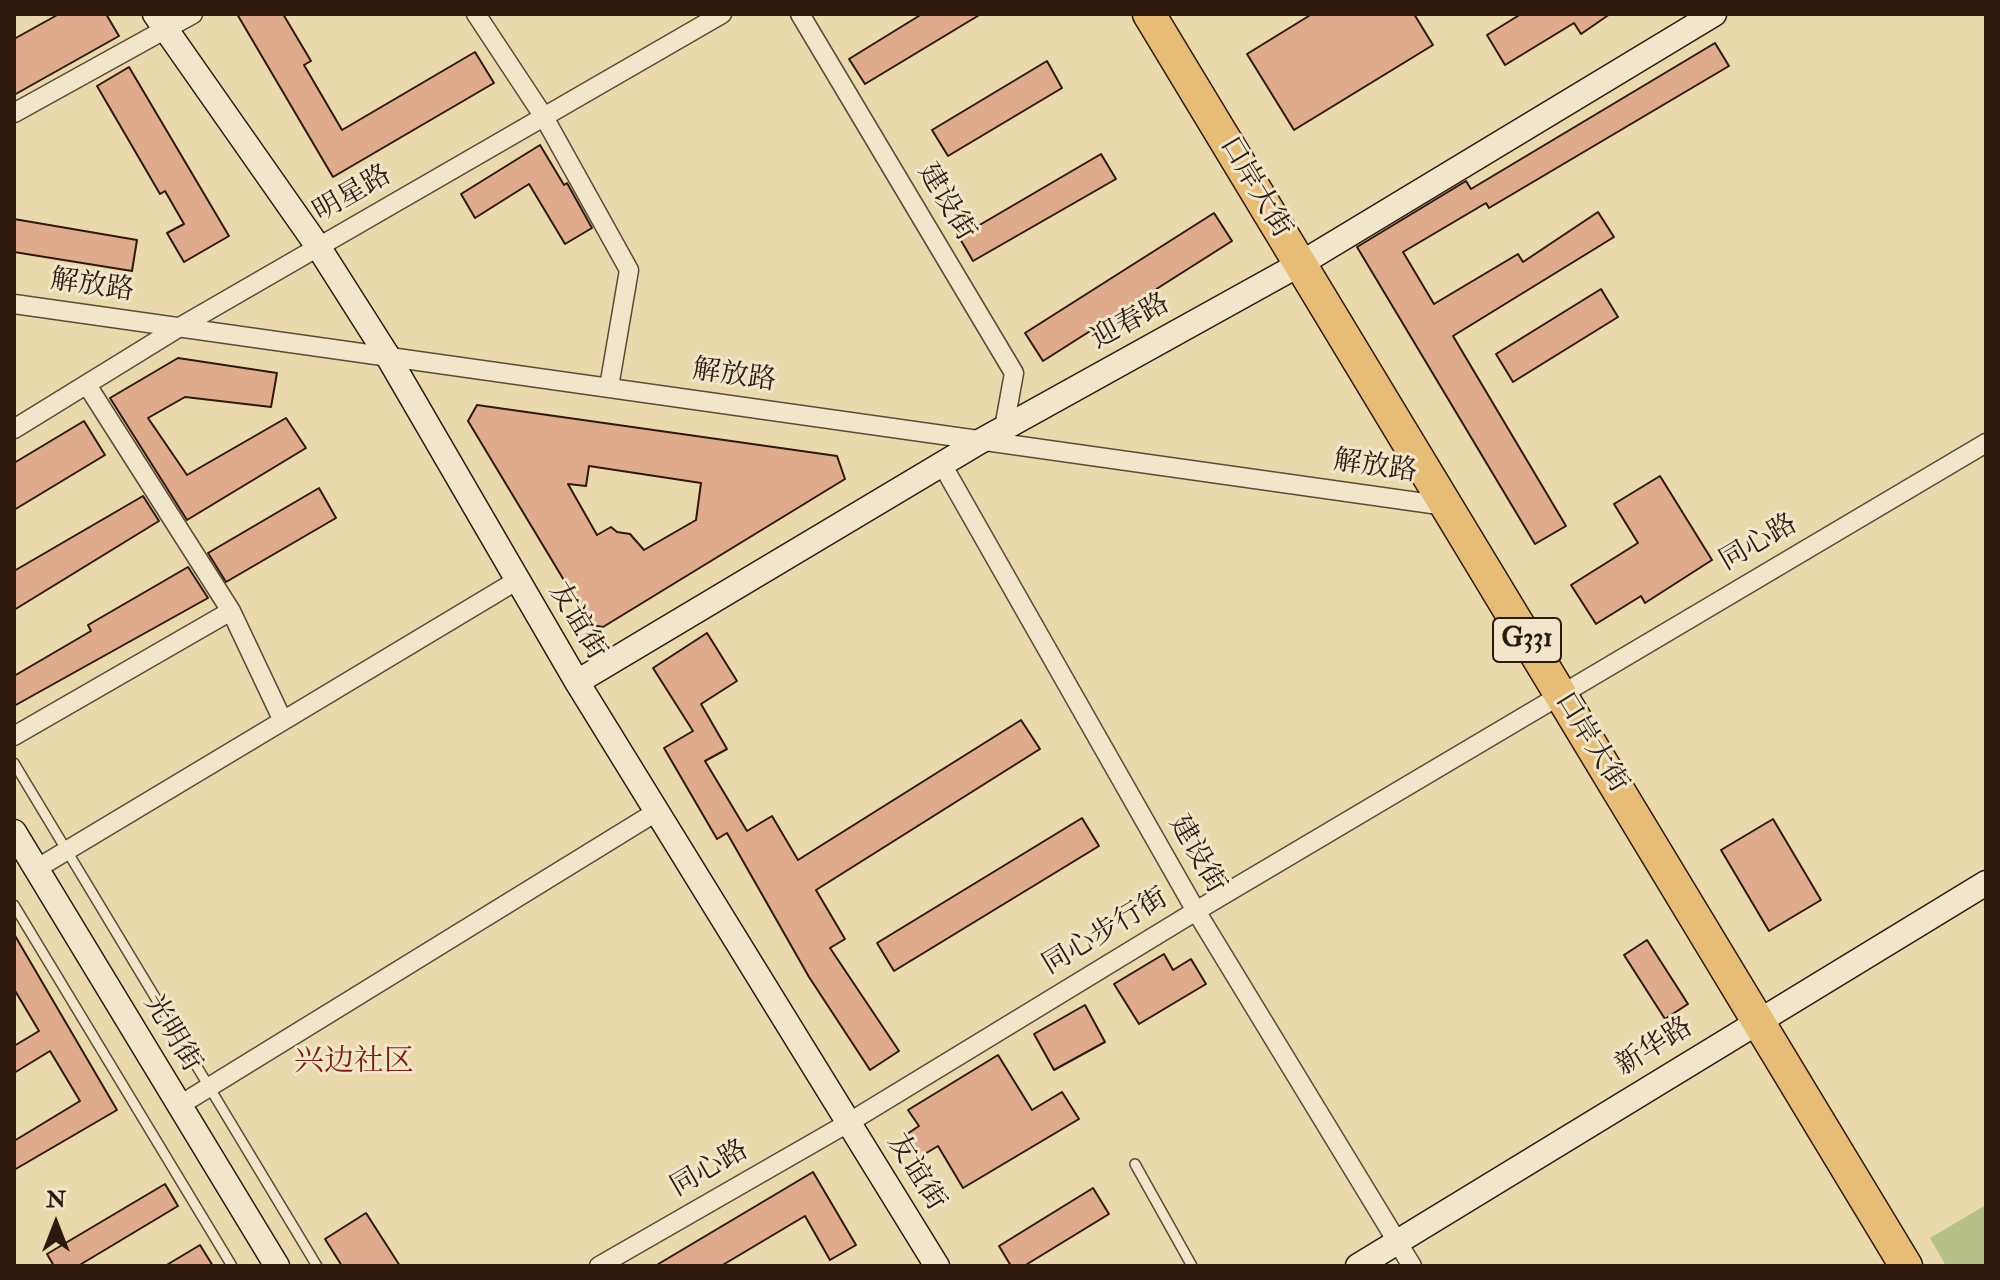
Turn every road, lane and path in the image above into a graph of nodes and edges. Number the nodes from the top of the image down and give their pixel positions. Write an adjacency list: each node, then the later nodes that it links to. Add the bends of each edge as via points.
1 (193, 14): 7 (street)
2 (476, 14): 9 (street)
3 (722, 14): 9 (street, 明星路)
4 (800, 14): 17 (street, 建设街, via 1014,373)
5 (1149, 14): 11 (highway, 口岸大街 / G331)
6 (1714, 14): 11 (street, 迎春路)
7 (160, 22): 8 (street); 10 (street, 友谊街)
8 (14, 113)
9 (544, 117): 10 (street, 明星路); 16 (street, via 629,270)
10 (319, 248): 13 (street, 明星路); 14 (street, 友谊街)
11 (1300, 264): 17 (street, 迎春路); 22 (highway, 口岸大街 / G331)
12 (14, 304): 13 (street, 解放路)
13 (178, 328): 14 (street, 解放路); 15 (street, 明星路)
14 (387, 355): 16 (street, 解放路); 23 (street, 友谊街)
15 (87, 385): 18 (street, 明星路); 24 (street)
16 (609, 387): 19 (street, 解放路)
17 (1004, 428): 19 (street, 迎春路)
18 (14, 429)
19 (979, 442): 21 (street, 迎春路); 22 (street, 解放路)
20 (1986, 443): 26 (street, 同心路)
21 (943, 466): 25 (street, 迎春路); 36 (street, 建设街)
22 (1446, 506): 26 (highway, 口岸大街 / G331)
23 (516, 581): 25 (street, 友谊街); 27 (street)
24 (231, 611): 27 (street); 28 (street)
25 (577, 682): 30 (street, 友谊街)
26 (1560, 694): 36 (street, 同心步行街); 37 (highway, 口岸大街 / G331)
27 (283, 721): 32 (street)
28 (14, 736)
29 (14, 763): 32 (lane)
30 (656, 812): 38 (street); 40 (street, 友谊街)
31 (14, 832): 33 (street, 光明街)
32 (67, 851): 33 (street); 38 (lane)
33 (36, 869): 39 (street, 光明街)
34 (1986, 883): 37 (street, 新华路)
35 (14, 905): 43 (lane)
36 (1196, 911): 40 (street, 同心步行街); 42 (street, 建设街)
37 (1760, 1019): 42 (street, 新华路); 51 (highway, 口岸大街 / G331)
38 (209, 1087): 39 (street); 45 (lane)
39 (180, 1105): 44 (street, 光明街)
40 (848, 1123): 46 (street, 同心路); 47 (street, 友谊街)
41 (1135, 1164): 48 (lane)
42 (1397, 1242): 49 (street, 新华路); 50 (street, 建设街)
43 (232, 1266)
44 (277, 1266)
45 (317, 1266)
46 (599, 1266)
47 (937, 1266)
48 (1192, 1266)
49 (1358, 1266)
50 (1412, 1266)
51 (1906, 1266)

